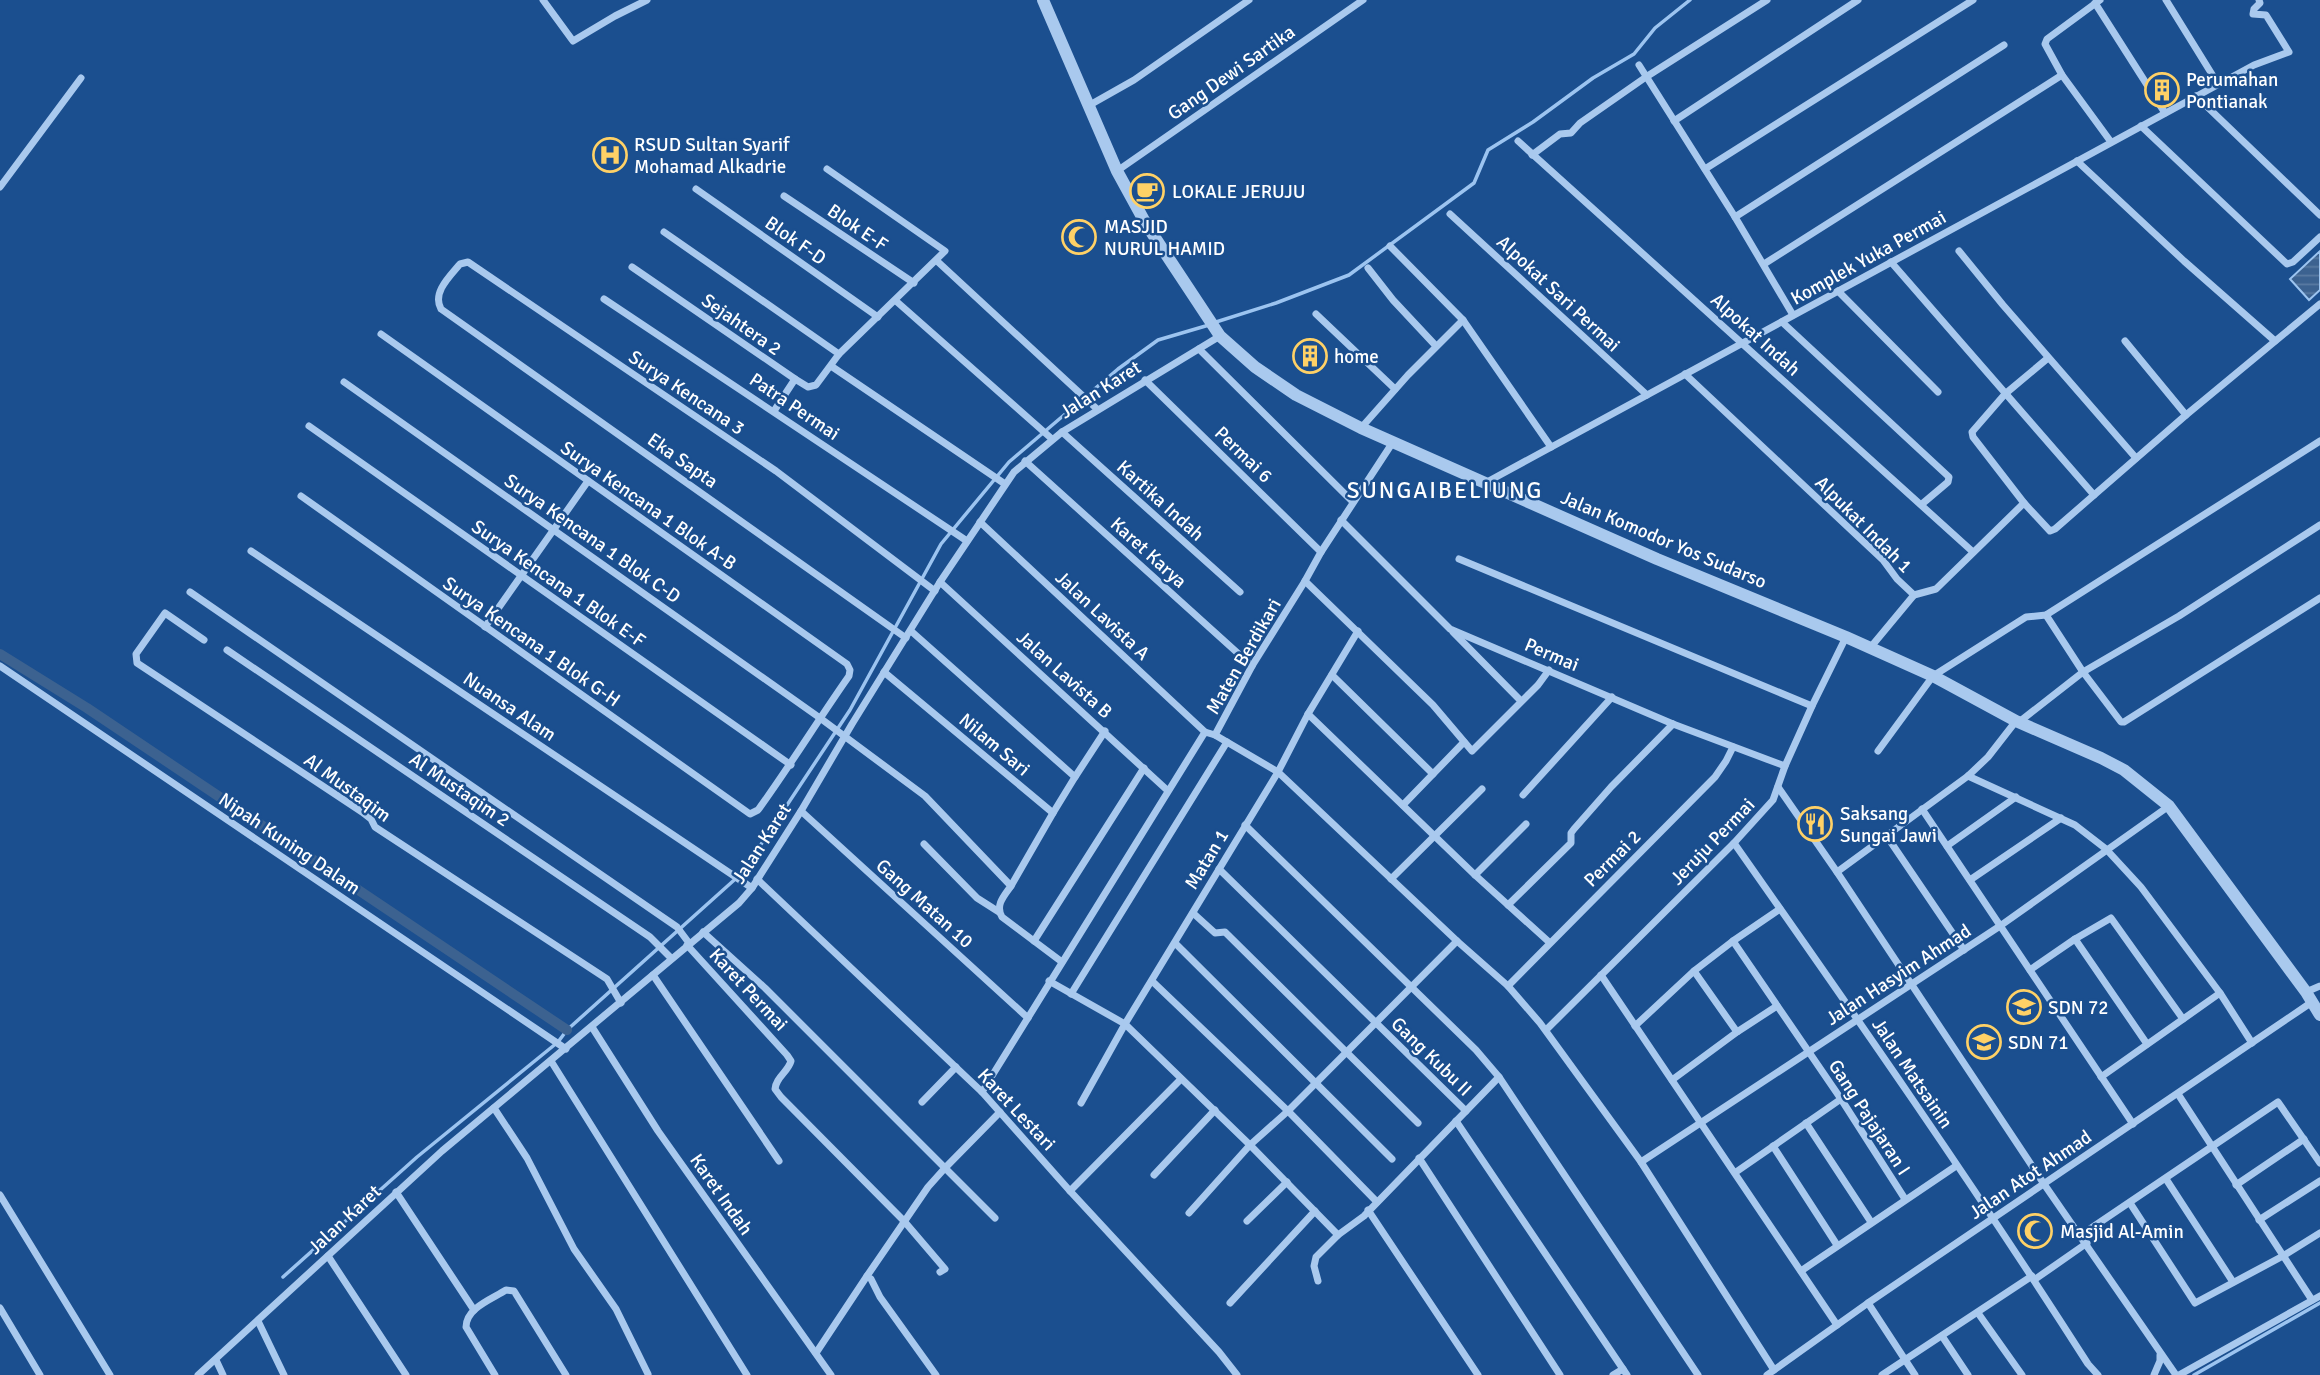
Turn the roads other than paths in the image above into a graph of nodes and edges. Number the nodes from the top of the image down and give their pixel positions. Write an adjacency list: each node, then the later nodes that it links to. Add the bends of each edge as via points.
1 (543, 0): 2 (street, via 573,41)
2 (647, 0)
3 (1043, 0): 19 (street, Jalan Komodor Yos Sudarso)
4 (1249, 0): 19 (street, via 1134,80)
5 (1363, 0): 29 (street, Gang Dewi Sartika)
6 (1767, 0): 15 (street)
7 (1858, 0): 21 (street)
8 (1973, 0): 28 (street)
9 (2166, 0): 17 (street)
10 (2259, 0): 17 (street, Komplek Yuka Permai, via 2253,14 2266,15 2288,52)
11 (2097, 2): 14 (street, via 2047,39 2045,48); 20 (street)
12 (2004, 45): 35 (street)
13 (1639, 65): 15 (street)
14 (2062, 75): 24 (street); 42 (street)
15 (1646, 77): 21 (street); 25 (street, via 1572,133 1558,135)
16 (81, 78): 30 (street)
17 (2218, 84): 18 (street, Komplek Yuka Permai)
18 (2196, 96): 20 (street, Komplek Yuka Permai); 34 (street)
19 (1088, 106): 29 (street, Jalan Komodor Yos Sudarso)
20 (2165, 113): 22 (street, Komplek Yuka Permai)
21 (1674, 121): 28 (street)
22 (2141, 126): 24 (street, Komplek Yuka Permai); 37 (street, via 2287,264)
23 (1518, 141): 25 (street, Alpokat Indah)
24 (2111, 142): 26 (street, Komplek Yuka Permai)
25 (1532, 155): 60 (street, Alpokat Indah)
26 (2077, 161): 41 (street, Komplek Yuka Permai); 59 (street)
27 (827, 169): 40 (street, via 944,249)
28 (1704, 169): 35 (street)
29 (1117, 171): 57 (street, Jalan Komodor Yos Sudarso)
30 (0, 187)
31 (696, 189): 53 (street, Blok F-D)
32 (784, 196): 45 (street, Blok E-F)
33 (1450, 214): 73 (street, Alpokat Sari Permai)
34 (2320, 215)
35 (1735, 217): 42 (street)
36 (664, 232): 63 (street, Sejahtera 2)
37 (2320, 237)
38 (1390, 246): 54 (street)
39 (1959, 251): 64 (street)
40 (937, 261): 45 (street); 74 (street)
41 (1891, 262): 46 (street, Komplek Yuka Permai); 72 (street)
42 (1764, 264): 52 (street)
43 (632, 267): 67 (street, Sejahtera 2)
44 (1368, 268): 61 (street)
45 (914, 283): 48 (street)
46 (1838, 291): 52 (street, Komplek Yuka Permai); 71 (street)
47 (604, 299): 75 (street, Patra Permai)
48 (895, 301): 53 (street); 80 (street)
49 (2320, 304): 59 (street)
50 (441, 309): 106 (street, Surya Kencana 3, via 438,295 460,264 468,262 776,471); 115 (street, Eka Sapta)
51 (1316, 314): 70 (street)
52 (1793, 315): 55 (street, Komplek Yuka Permai)
53 (878, 317): 63 (street)
54 (1463, 320): 61 (street); 83 (street)
55 (1782, 322): 60 (street, Komplek Yuka Permai); 93 (street, via 1949,477)
56 (381, 334): 86 (street, Surya Kencana 1 Blok A-B)
57 (1219, 335): 62 (street, Jalan Karet); 78 (street, Jalan Komodor Yos Sudarso, via 1275,382)
58 (2125, 341): 76 (street)
59 (2275, 341): 76 (street)
60 (1742, 343): 66 (street, Komplek Yuka Permai); 93 (street, Alpokat Indah)
61 (1436, 346): 70 (street)
62 (1199, 349): 68 (street, Jalan Karet); 91 (street)
63 (839, 354): 65 (street)
64 (2048, 358): 72 (street); 84 (street)
65 (831, 366): 67 (street, via 812,387); 87 (street)
66 (1685, 374): 73 (street, Komplek Yuka Permai); 109 (street, Alpukat Indah 1, via 1883,560)
67 (795, 379): 75 (street)
68 (1145, 380): 74 (street, Jalan Karet); 100 (street, Permai 6)
69 (344, 382): 97 (street, Surya Kencana 1 Blok C-D)
70 (1395, 389): 78 (street)
71 (1938, 392)
72 (2005, 394): 89 (street); 92 (street, via 1974,429 1973,437)
73 (1647, 395): 83 (street, Komplek Yuka Permai)
74 (1094, 406): 79 (street, Jalan Karet)
75 (774, 411): 98 (street, Patra Permai)
76 (2186, 415): 84 (street)
77 (309, 426): 103 (street, Surya Kencana 1 Blok E-F)
78 (1362, 428): 82 (street, Jalan Komodor Yos Sudarso)
79 (1062, 432): 80 (street, Jalan Karet); 108 (street, Kartika Indah)
80 (1051, 437): 85 (street, Jalan Karet)
81 (2320, 441): 111 (street)
82 (1393, 442): 88 (street, Jalan Komodor Yos Sudarso); 91 (street, Maten Berdikari)
83 (1550, 447): 88 (street, Komplek Yuka Permai)
84 (2136, 458): 89 (street)
85 (1025, 461): 87 (street, Jalan Karet); 121 (street, Karet Karya)
86 (588, 481): 97 (street); 131 (street, Surya Kencana 1 Blok A-B, via 847,664 849,676)
87 (1003, 482): 95 (street, Jalan Karet)
88 (1487, 482): 116 (street, Jalan Komodor Yos Sudarso)
89 (2094, 495): 92 (street, via 2052,531)
90 (301, 496): 112 (street, Surya Kencana 1 Blok G-H)
91 (1352, 501): 94 (street, Maten Berdikari)
92 (2024, 503): 101 (street, Alpukat Indah 1)
93 (1922, 504): 101 (street, Alpokat Indah)
94 (1341, 520): 100 (street, Maten Berdikari); 113 (street, Permai)
95 (980, 522): 98 (street, Jalan Karet); 135 (street, Jalan Lavista A)
96 (2320, 524): 124 (street)
97 (554, 530): 103 (street); 131 (street, Surya Kencana 1 Blok C-D)
98 (965, 539): 105 (street, Jalan Karet)
99 (251, 551): 176 (street, Nuansa Alam)
100 (1321, 551): 104 (street, Maten Berdikari)
101 (1973, 552): 109 (street, Alpukat Indah 1, via 1936,589)
102 (1459, 559): 129 (street)
103 (521, 576): 112 (street); 142 (street, Surya Kencana 1 Blok E-F)
104 (1305, 581): 114 (street); 121 (street, Maten Berdikari)
105 (940, 582): 106 (street, Jalan Karet); 134 (street, Jalan Lavista B)
106 (932, 589): 115 (street, Jalan Karet)
107 (190, 592): 187 (street, Karet Permai, via 677,927)
108 (1240, 592)
109 (1914, 595): 118 (street)
110 (2320, 598): 124 (street, via 2124,722)
111 (2046, 615): 124 (street); 126 (street, via 2026,617)
112 (485, 627): 158 (street, Surya Kencana 1 Blok G-H)
113 (1450, 629): 122 (street, Permai); 128 (street)
114 (1358, 631): 125 (street, Matan 1); 139 (street)
115 (906, 635): 123 (street, Jalan Karet); 148 (street, Eka Sapta)
116 (1846, 637): 118 (street, Jalan Komodor Yos Sudarso); 129 (street, Jeruju Permai)
117 (204, 640): 206 (street, Al Mustaqim, via 164,613 136,654 137,663 607,979)
118 (1870, 648): 126 (street, Jalan Komodor Yos Sudarso)
119 (227, 650): 191 (street, Al Mustaqim 2, via 650,937)
120 (0, 666): 220 (street, Nipah Kuning Dalam)
121 (1252, 666): 137 (street, Maten Berdikari)
122 (1549, 670): 127 (street, Permai); 128 (street)
123 (884, 672): 136 (street, Jalan Karet); 159 (street, Nilam Sari)
124 (2083, 672): 132 (street)
125 (1332, 674): 130 (street, Matan 1); 146 (street)
126 (1933, 676): 132 (street, Jalan Komodor Yos Sudarso); 141 (street)
127 (1612, 697): 133 (street, Permai); 152 (street)
128 (1521, 701): 139 (street, via 1472,751)
129 (1811, 706): 143 (street, Jeruju Permai)
130 (1308, 714): 145 (street, Matan 1); 154 (street)
131 (822, 719): 136 (street, Surya Kencana 1 Blok C-D); 142 (street, Surya Kencana 1 Blok A-B)
132 (2017, 721): 147 (street); 155 (street, Jalan Komodor Yos Sudarso, via 2124,770)
133 (1673, 724): 140 (street, Permai); 177 (street, via 1574,829 1571,843)
134 (1105, 731): 144 (street, Jalan Lavista B); 148 (street)
135 (1205, 732): 137 (street, Maten Berdikari); 151 (street, Maten Berdikari)
136 (843, 735): 157 (street, Jalan Karet); 175 (street, Surya Kencana 1 Blok C-D, via 925,796)
137 (1214, 735): 138 (street)
138 (1227, 742): 145 (street); 203 (street)
139 (1464, 742): 146 (street)
140 (1733, 747): 143 (street, Permai); 188 (street, Permai 2, via 1715,777)
141 (1878, 751)
142 (791, 765): 158 (street, Surya Kencana 1 Blok A-B, via 758,810)
143 (1785, 766): 149 (street, Jeruju Permai)
144 (1144, 768): 151 (street, Jalan Lavista B); 184 (street)
145 (1278, 772): 162 (street, Matan 1); 172 (street)
146 (1433, 774): 154 (street)
147 (1968, 776): 153 (street); 156 (street)
148 (1075, 777): 159 (street)
149 (1778, 787): 165 (street, Jeruju Permai, via 1773,800); 170 (street)
150 (1482, 789): 164 (street)
151 (1167, 790): 192 (street, Maten Berdikari)
152 (1522, 795)
153 (2016, 797): 160 (street); 167 (street)
154 (1404, 805): 164 (street)
155 (2169, 806): 168 (street, Jalan Hasyim Ahmad); 205 (street, Jalan Komodor Yos Sudarso)
156 (1922, 809): 163 (street); 167 (street)
157 (801, 811): 173 (street, Jalan Karet); 209 (street, Gang Matan 10)
158 (746, 813)
159 (1054, 813): 175 (street)
160 (2061, 818): 168 (street); 174 (street)
161 (1526, 824): 171 (street)
162 (1245, 825): 169 (street, Matan 1); 202 (street)
163 (1886, 835): 170 (street); 190 (street)
164 (1435, 836): 171 (street); 172 (street)
165 (1734, 843): 178 (street, Jalan Matsainin); 196 (street, Jeruju Permai)
166 (924, 844): 179 (street, via 977,898)
167 (1947, 846): 174 (street)
168 (2106, 849): 181 (street, Jalan Hasyim Ahmad); 204 (street, via 2141,887)
169 (1219, 869): 180 (street, Matan 1); 212 (street, Gang Kubu II)
170 (1837, 872): 199 (street)
171 (1475, 875): 177 (street)
172 (1391, 879): 185 (street)
173 (757, 880): 176 (street, Jalan Karet); 224 (street, Karet Lestari)
174 (1970, 880): 181 (street)
175 (1011, 886): 179 (street)
176 (750, 887): 182 (street, Jalan Karet, via 739,903)
177 (1508, 905): 188 (street)
178 (1780, 909): 186 (street); 211 (street, Jalan Matsainin)
179 (999, 912): 184 (street)
180 (1193, 912): 189 (street, Matan 1); 221 (street, via 1215,933 1224,932)
181 (2000, 926): 190 (street, Jalan Hasyim Ahmad); 193 (street)
182 (703, 932): 187 (street, Jalan Karet); 255 (street)
183 (2075, 939): 193 (street); 210 (street, via 2113,920); 219 (street)
184 (1034, 941): 192 (street)
185 (1457, 941): 200 (street); 202 (street)
186 (1733, 941): 194 (street); 207 (street, Gang Pajajaran I)
187 (687, 942): 191 (street, Jalan Karet); 275 (street, Karet Permai, via 791,1061 775,1089)
188 (1549, 942): 200 (street, Permai 2)
189 (1175, 943): 198 (street, Matan 1); 229 (street)
190 (1964, 950): 199 (street, Jalan Hasyim Ahmad)
191 (669, 955): 195 (street, Jalan Karet)
192 (1062, 962): 197 (street, Maten Berdikari)
193 (2030, 970): 226 (street)
194 (1694, 971): 214 (street); 217 (street)
195 (653, 975): 206 (street, Jalan Karet); 251 (street)
196 (1601, 975): 214 (street); 216 (street, Jeruju Permai)
197 (1049, 981): 203 (street); 209 (street, Maten Berdikari)
198 (1152, 981): 213 (street, Matan 1); 237 (street)
199 (1911, 985): 211 (street, Jalan Hasyim Ahmad); 261 (street)
200 (1508, 986): 216 (street)
201 (2320, 986): 205 (street, Jalan Atot Ahmad)
202 (1411, 988): 212 (street); 225 (street)
203 (1071, 993): 213 (street)
204 (2220, 993): 210 (street); 218 (street)
205 (2309, 997): 208 (street, Jalan Komodor Yos Sudarso); 218 (street, Jalan Atot Ahmad)
206 (620, 1001): 215 (street, Jalan Karet)
207 (1777, 1006): 217 (street); 222 (street, Gang Pajajaran I)
208 (2320, 1015)
209 (1028, 1018): 230 (street, Maten Berdikari)
210 (2183, 1018): 219 (street)
211 (1858, 1020): 222 (street, Jalan Hasyim Ahmad); 254 (street, Jalan Matsainin)
212 (1375, 1023): 221 (street); 238 (street, Gang Kubu II)
213 (1125, 1024): 227 (street); 234 (street, Matan 1)
214 (1635, 1026): 228 (street)
215 (592, 1027): 220 (street, Jalan Karet); 301 (street, Karet Indah, via 658,1131)
216 (1546, 1030): 252 (street)
217 (1737, 1032): 228 (street)
218 (2252, 1043): 231 (street, Jalan Atot Ahmad)
219 (2147, 1044): 226 (street)
220 (564, 1048): 223 (street, Jalan Karet)
221 (1347, 1051): 229 (street); 241 (street)
222 (1809, 1052): 232 (street, Gang Pajajaran I); 242 (street, Jalan Hasyim Ahmad)
223 (551, 1061): 235 (street, Jalan Karet); 316 (street)
224 (956, 1066): 230 (street, Karet Lestari); 233 (street)
225 (1499, 1077): 238 (street); 323 (street)
226 (2101, 1077): 244 (street)
227 (1181, 1079): 236 (street); 263 (street)
228 (1672, 1080): 242 (street)
229 (1317, 1082): 237 (street); 250 (street)
230 (982, 1092): 239 (street, Karet Lestari)
231 (2178, 1094): 244 (street, Jalan Atot Ahmad); 248 (street)
232 (1841, 1099): 243 (street); 266 (street, Gang Pajajaran I)
233 (922, 1102)
234 (1081, 1102)
235 (494, 1108): 264 (street, Jalan Karet); 307 (street, via 527,1158 574,1249 616,1309)
236 (1215, 1110): 246 (street); 257 (street)
237 (1288, 1111): 246 (street); 267 (street)
238 (1466, 1111): 240 (street)
239 (1000, 1112): 255 (street); 263 (street, Karet Lestari)
240 (1456, 1121): 249 (street); 305 (street)
241 (1418, 1123)
242 (1701, 1123): 252 (street, Jalan Hasyim Ahmad); 256 (street)
243 (1806, 1123): 247 (street); 277 (street)
244 (2133, 1124): 261 (street, Jalan Atot Ahmad)
245 (2304, 1139): 248 (street, via 2278,1102); 253 (street); 262 (street)
246 (1250, 1145): 260 (street); 271 (street)
247 (1773, 1146): 256 (street); 282 (street)
248 (2212, 1148): 258 (street); 262 (street)
249 (1419, 1158): 267 (street); 321 (street)
250 (1392, 1159)
251 (779, 1161)
252 (1641, 1162): 304 (street)
253 (2320, 1163)
254 (1956, 1166): 266 (street); 273 (street, Jalan Matsainin)
255 (945, 1168): 272 (street); 275 (street)
256 (1736, 1172): 285 (street)
257 (1154, 1175)
258 (2166, 1179): 268 (street); 290 (street)
259 (2320, 1181): 274 (street)
260 (1287, 1182): 270 (street); 276 (street)
261 (2044, 1184): 273 (street, Jalan Atot Ahmad); 280 (street)
262 (2236, 1185): 274 (street)
263 (1070, 1191): 319 (street, Karet Lestari)
264 (396, 1192): 283 (street, Jalan Karet); 295 (street)
265 (0, 1195): 309 (street)
266 (1906, 1199): 277 (street)
267 (1377, 1202): 269 (street)
268 (2130, 1203): 280 (street); 290 (street, via 2194,1303)
269 (1368, 1210): 279 (street); 320 (street)
270 (1315, 1211): 279 (street); 292 (street)
271 (1189, 1213)
272 (995, 1218)
273 (1993, 1218): 288 (street, Jalan Matsainin); 293 (street, Jalan Atot Ahmad)
274 (2259, 1220): 284 (street)
275 (904, 1221): 286 (street, via 945,1269); 287 (street)
276 (1247, 1221)
277 (1871, 1222): 282 (street)
278 (2320, 1233): 284 (street)
279 (1338, 1235): 289 (street, via 1316,1257)
280 (2081, 1235): 281 (street)
281 (2087, 1243): 288 (street); 300 (street)
282 (1838, 1245): 285 (street)
283 (328, 1256): 297 (street, Jalan Karet); 313 (street)
284 (2283, 1256): 290 (street); 291 (street)
285 (1801, 1271): 298 (street)
286 (940, 1272)
287 (867, 1276): 301 (street); 318 (street)
288 (2033, 1278): 296 (street); 329 (street, Jalan Matsainin)
289 (1318, 1281)
290 (2233, 1282)
291 (2316, 1298): 306 (street)
292 (1230, 1303)
293 (1868, 1303): 298 (street, Jalan Atot Ahmad); 303 (street)
294 (0, 1308): 308 (street)
295 (474, 1310): 314 (street, via 466,1318 466,1327); 315 (street, via 506,1290 514,1292)
296 (1978, 1313): 299 (street); 328 (street)
297 (258, 1321): 302 (street, Jalan Karet); 312 (street)
298 (1837, 1325): 304 (street, Jalan Atot Ahmad)
299 (1942, 1336): 303 (street); 327 (street)
300 (2159, 1351): 330 (street); 331 (street)
301 (816, 1353): 317 (street, Karet Indah)
302 (216, 1360): 310 (street, Jalan Karet); 311 (street)
303 (1905, 1360): 325 (street); 326 (street)
304 (1774, 1370): 324 (street, Jalan Atot Ahmad)
305 (1625, 1372): 322 (street)
306 (2188, 1373): 331 (street)
307 (648, 1374)
308 (40, 1375)
309 (110, 1375)
310 (198, 1375)
311 (223, 1375)
312 (284, 1375)
313 (406, 1375)
314 (495, 1375)
315 (566, 1375)
316 (747, 1375)
317 (831, 1375)
318 (936, 1375)
319 (1237, 1375)
320 (1478, 1375)
321 (1560, 1375)
322 (1613, 1375)
323 (1698, 1375)
324 (1766, 1375)
325 (1882, 1375)
326 (1915, 1375)
327 (1968, 1375)
328 (2022, 1375)
329 (2098, 1375)
330 (2154, 1375)
331 (2177, 1375)

